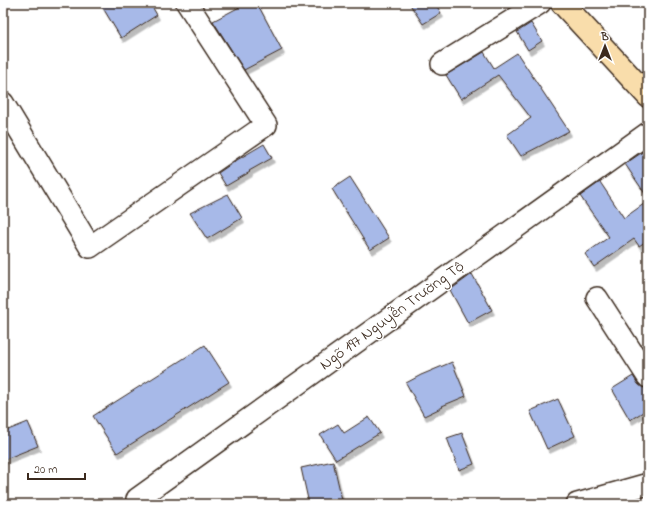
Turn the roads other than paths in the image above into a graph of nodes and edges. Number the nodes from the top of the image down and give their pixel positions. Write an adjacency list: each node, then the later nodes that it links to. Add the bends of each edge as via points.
1 (188, 3): 6 (street, via 266,125 90,247)
2 (540, 3): 4 (street)
3 (562, 3): 5 (main road)
4 (442, 64)
5 (648, 96)
6 (3, 103)
7 (648, 133): 11 (street, Ngõ 197 Nguyễn Trường Tộ)
8 (597, 298): 9 (street)
9 (648, 377)
10 (648, 484): 12 (street)
11 (137, 499)
12 (577, 504)

